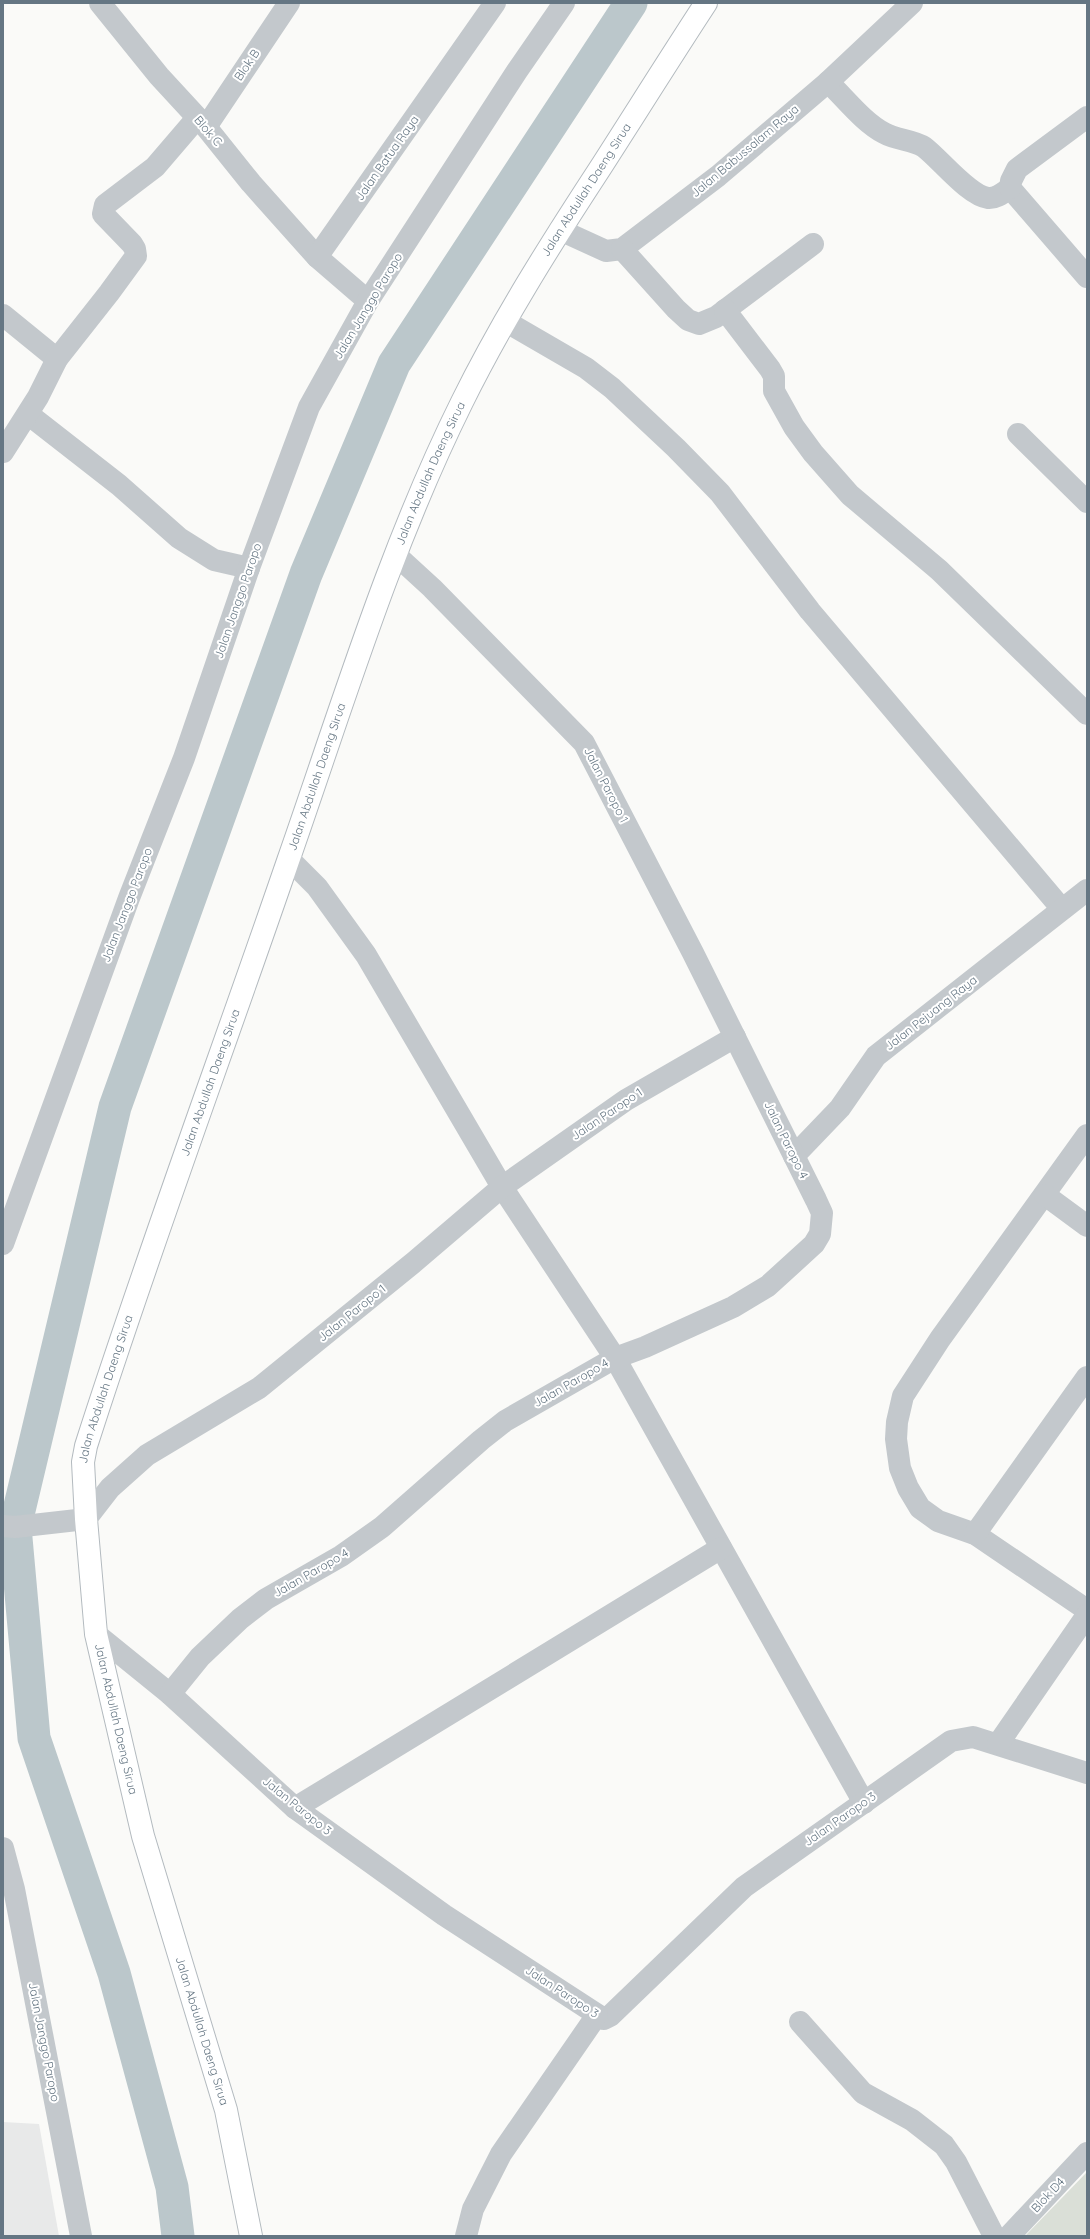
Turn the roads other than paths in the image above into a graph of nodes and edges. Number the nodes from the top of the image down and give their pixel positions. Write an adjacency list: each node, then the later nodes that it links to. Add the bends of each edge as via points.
1 (100, 3): 9 (street, Blok C, via 159,76)
2 (289, 3): 9 (street, Blok B)
3 (495, 3): 14 (street, Jalan Batua Raya)
4 (564, 3): 16 (street, Jalan Janggo Paropo)
5 (706, 3): 11 (main road, Jalan Abdullah Daeng Sirua)
6 (912, 3): 7 (street, Jalan Babussalam Raya)
7 (828, 82): 10 (street, via 876,129 893,138 919,144 979,194 994,198); 13 (street, Jalan Babussalam Raya, via 718,176)
8 (1087, 117): 10 (street, via 1017,169 1010,181)
9 (202, 123): 14 (street, Blok C); 20 (street, Blok B, via 154,167 105,205 103,214 136,249 136,256)
10 (1010, 188): 15 (street)
11 (560, 230): 13 (street, via 606,251); 19 (main road, Jalan Abdullah Daeng Sirua)
12 (813, 244): 17 (street)
13 (622, 249): 17 (street, via 688,320 704,323)
14 (317, 257): 16 (street)
15 (1087, 277)
16 (368, 301): 26 (street, Jalan Janggo Paropo, via 309,407)
17 (725, 310): 27 (street, via 770,369 774,376 774,391 794,427 813,453 850,494 939,570)
18 (3, 315): 20 (street)
19 (505, 321): 25 (main road, Jalan Abdullah Daeng Sirua, via 461,403); 30 (street, via 586,368 612,388 720,493 810,611)
20 (57, 359): 21 (street)
21 (28, 414): 23 (street); 26 (street, via 119,485 179,538 214,560)
22 (1018, 434): 24 (street)
23 (3, 452)
24 (1087, 502)
25 (396, 555): 28 (main road, Jalan Abdullah Daeng Sirua); 31 (street, Jalan Paropo 1, via 432,588 584,743)
26 (249, 568): 37 (street, Jalan Janggo Paropo, via 184,758 129,898)
27 (1087, 714)
28 (289, 859): 34 (street, via 318,887 366,955); 40 (main road, Jalan Abdullah Daeng Sirua, via 131,1307 86,1446 83,1462)
29 (1087, 890): 30 (street, Jalan Pejuang Raya)
30 (1062, 909): 33 (street, Jalan Pejuang Raya, via 876,1056 840,1108)
31 (735, 1037): 33 (street, Jalan Paropo 4); 34 (street, Jalan Paropo 1, via 626,1100)
32 (1087, 1135): 35 (street)
33 (794, 1156): 38 (street, Jalan Paropo 4, via 822,1213 820,1234 814,1244 768,1286 733,1306)
34 (502, 1187): 38 (street); 40 (street, Jalan Paropo 1, via 259,1388 147,1455 110,1488)
35 (1045, 1195): 36 (street); 42 (street, via 940,1339 903,1396 897,1422 896,1439 900,1468 920,1508 938,1521)
36 (1087, 1226)
37 (3, 1244)
38 (615, 1358): 43 (street); 47 (street, Jalan Paropo 4, via 505,1421 414,1500 352,1549 266,1599 240,1619 200,1657)
39 (1087, 1377): 42 (street)
40 (86, 1519): 41 (street); 46 (main road, Jalan Abdullah Daeng Sirua)
41 (9, 1527)
42 (975, 1534): 44 (street)
43 (721, 1548): 50 (street); 51 (street)
44 (1087, 1610)
45 (1087, 1615): 48 (street)
46 (96, 1634): 47 (street, Jalan Paropo 3); 57 (main road, Jalan Abdullah Daeng Sirua, via 144,1836 226,2110)
47 (170, 1694): 51 (street, Jalan Paropo 3)
48 (998, 1744): 49 (street, Jalan Paropo 3); 50 (street, Jalan Paropo 3, via 973,1737 951,1741)
49 (1087, 1773)
50 (864, 1803): 53 (street, Jalan Paropo 3, via 744,1887 610,2016 604,2019)
51 (295, 1808): 53 (street, Jalan Paropo 3, via 444,1915)
52 (3, 1848): 56 (street, Jalan Janggo Paropo, via 14,1889)
53 (597, 2015): 58 (street, via 501,2154 473,2209)
54 (800, 2022): 59 (street, via 863,2093 912,2120 944,2145 956,2162)
55 (1087, 2154): 60 (street, Blok D4)
56 (81, 2236)
57 (251, 2236)
58 (466, 2236)
59 (994, 2236)
60 (1009, 2236)

